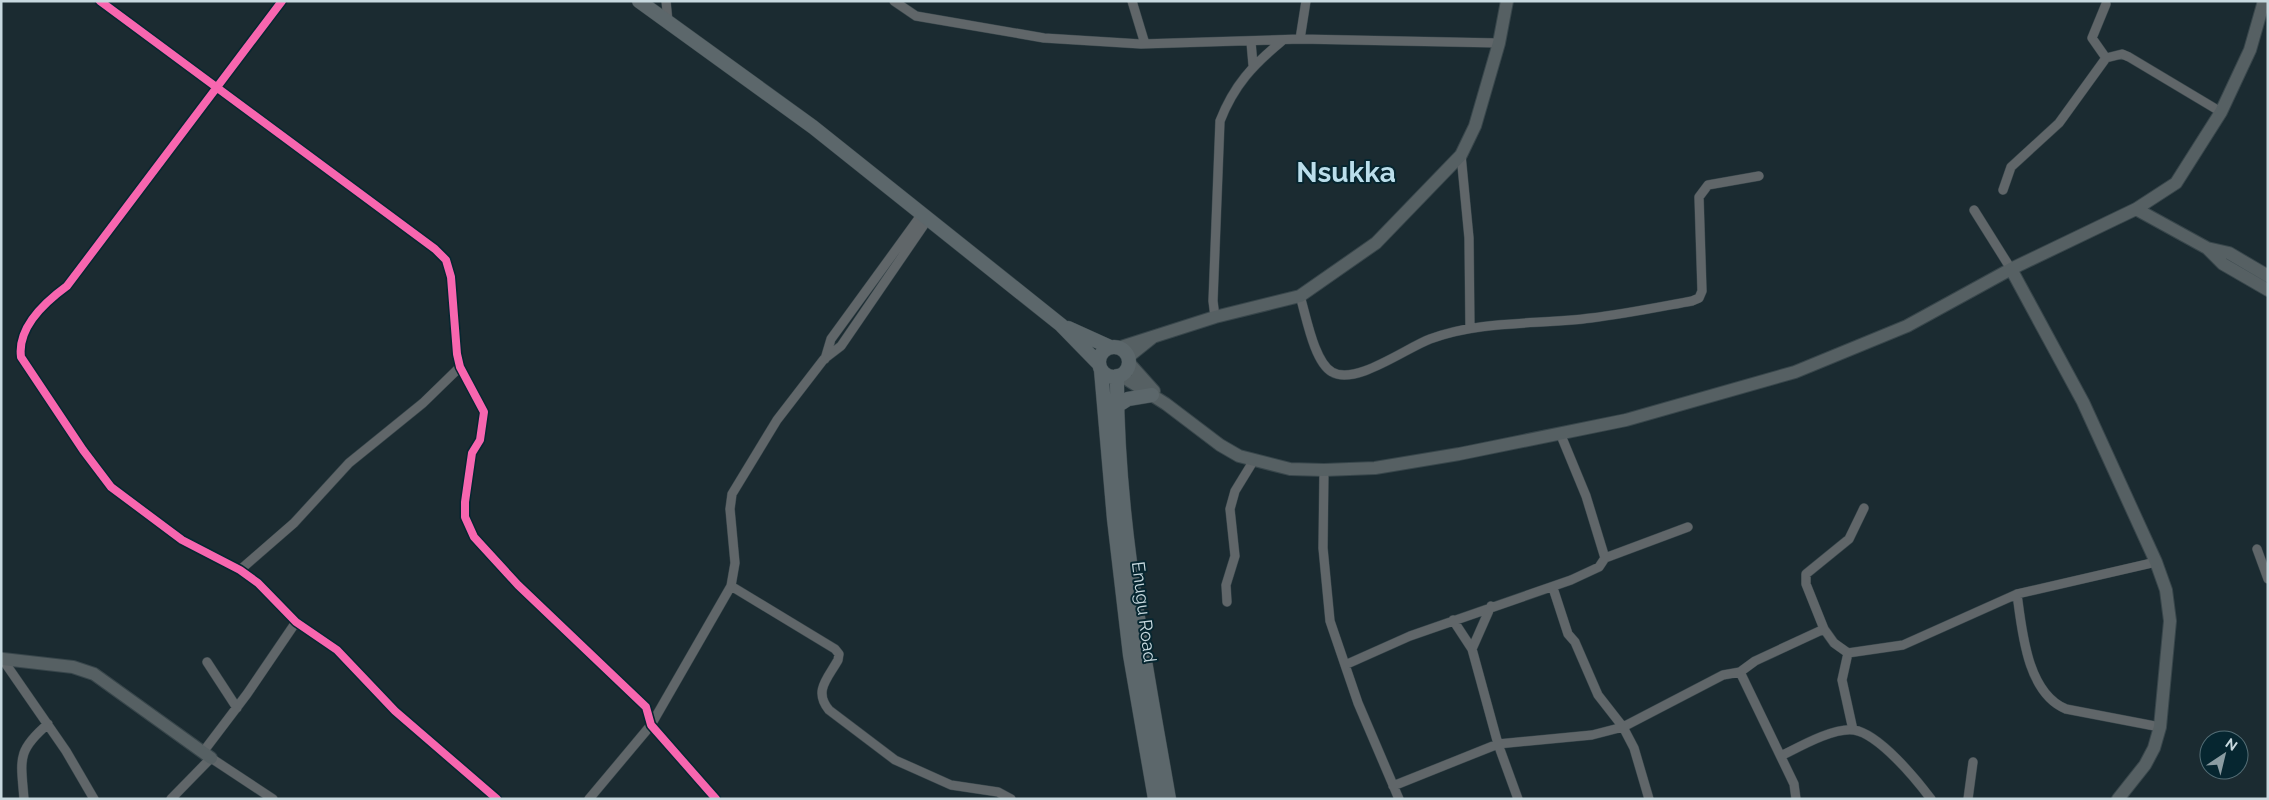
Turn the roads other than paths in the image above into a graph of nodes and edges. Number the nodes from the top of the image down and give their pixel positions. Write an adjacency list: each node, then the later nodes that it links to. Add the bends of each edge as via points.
1 (100, 1): 19 (street)
2 (282, 1): 19 (street)
3 (666, 1): 11 (street)
4 (894, 1): 16 (street, via 916,16 1044,38)
5 (1132, 1): 16 (street)
6 (1306, 1): 12 (street)
7 (1507, 1): 15 (street)
8 (2264, 1): 20 (street, via 2250,50)
9 (647, 3): 11 (main road)
10 (2106, 4): 17 (street, via 2092,38)
11 (668, 22): 26 (main road, via 813,127)
12 (1300, 39): 13 (street); 15 (street)
13 (1282, 41): 14 (street); 18 (street)
14 (1251, 42): 16 (street); 18 (street)
15 (1499, 43): 21 (street, via 1475,126)
16 (1145, 44)
17 (2106, 58): 20 (street, via 2122,54 2129,57); 23 (street, via 2059,123 2011,167)
18 (1253, 65): 32 (street, via 1228,100 1220,121)
19 (218, 88): 36 (street, via 446,260 451,278); 50 (street, via 67,286 29,323 20,346 21,357 111,487 182,540)
20 (2222, 112): 25 (street, via 2176,183)
21 (1462, 156): 31 (street, via 1376,243); 34 (street, via 1469,238)
22 (1759, 176): 34 (street, via 1708,185 1702,190 1699,197 1702,291 1699,298 1591,318)
23 (2003, 190)
24 (1974, 210): 28 (street)
25 (2136, 210): 27 (street); 28 (street)
26 (925, 216): 33 (main road); 52 (street, via 832,339 824,359 777,420 732,494 730,509 735,563)
27 (2207, 248): 29 (street, via 2229,253); 30 (street, via 2223,264)
28 (2011, 269): 42 (street, via 1907,326 1795,372 1626,420); 49 (street, via 2083,402)
29 (2268, 276)
30 (2268, 290)
31 (1300, 296): 32 (street); 34 (street, via 1322,363 1331,372 1342,376 1361,372 1429,339)
32 (1215, 317): 35 (street, via 1154,337)
33 (1061, 325): 35 (main road); 37 (main road)
34 (1470, 328)
35 (1121, 354): 37 (main road, via 1101,354); 38 (main road); 40 (street)
36 (460, 367): 50 (street, via 423,403 349,463 294,523); 66 (street, via 484,412 480,440 472,453 466,502 465,517 474,537 518,585)
37 (1100, 367): 38 (main road, via 1108,375); 87 (main road, Enugu Road, via 1130,655)
38 (1119, 376): 39 (street); 41 (main road)
39 (1152, 395): 40 (street); 41 (main road, via 1128,399)
40 (1166, 404): 43 (street, via 1220,445)
41 (1117, 406): 88 (main road, via 1117,432 1142,644)
42 (1560, 433): 44 (street, via 1375,468); 48 (street, via 1586,496)
43 (1254, 460): 44 (street, via 1290,469); 55 (street, via 1235,491 1230,509 1235,556 1226,585)
44 (1324, 470): 64 (street, via 1323,548 1330,620)
45 (1864, 508): 59 (street, via 1849,540 1806,574 1806,584)
46 (1688, 527): 48 (street)
47 (2257, 549): 51 (street)
48 (1605, 558): 53 (street, via 1600,567)
49 (2156, 562): 54 (street); 72 (street, via 2166,590 2170,621)
50 (240, 570): 58 (street, via 258,583)
51 (2268, 579)
52 (731, 586): 68 (street); 86 (street, via 839,654 821,690 822,702 829,710 895,760 951,785 998,792)
53 (1553, 588): 56 (street); 71 (street, via 1568,634 1575,642 1598,695)
54 (2017, 594): 61 (street, via 1903,646); 72 (street, via 2024,642 2040,688 2054,704)
55 (1227, 602)
56 (1491, 606): 57 (street); 60 (street)
57 (1453, 620): 60 (street); 64 (street)
58 (296, 622): 67 (street); 83 (street, via 337,650 395,711)
59 (1824, 629): 61 (street, via 1834,643); 65 (street, via 1755,661)
60 (1472, 650): 74 (street)
61 (1848, 653): 73 (street, via 1842,680)
62 (2, 658): 69 (street); 75 (street, via 64,666 94,674)
63 (207, 662): 67 (street)
64 (1345, 665): 78 (street)
65 (1740, 672): 71 (street, via 1723,675); 76 (street)
66 (646, 707): 68 (street); 70 (street)
67 (237, 708): 75 (street)
68 (662, 710): 70 (street)
69 (48, 724): 79 (street, via 25,747 21,761); 80 (street)
70 (652, 725): 84 (street); 85 (street)
71 (1623, 727): 74 (street, via 1592,735); 91 (street, via 1634,748)
72 (2160, 728): 95 (street, via 2145,765)
73 (1853, 730): 76 (street, via 1830,734); 93 (street, via 1893,755)
74 (1498, 744): 78 (street); 90 (street)
75 (207, 755): 81 (street); 82 (street)
76 (1781, 756): 92 (street, via 1794,784)
77 (1973, 762): 94 (street)
78 (1394, 786): 89 (street)
79 (24, 799)
80 (94, 799)
81 (172, 799)
82 (273, 799)
83 (497, 799)
84 (589, 799)
85 (716, 799)
86 (1011, 799)
87 (1155, 799)
88 (1169, 799)
89 (1399, 799)
90 (1518, 799)
91 (1648, 799)
92 (1796, 799)
93 (1932, 799)
94 (1968, 799)
95 (2118, 799)

